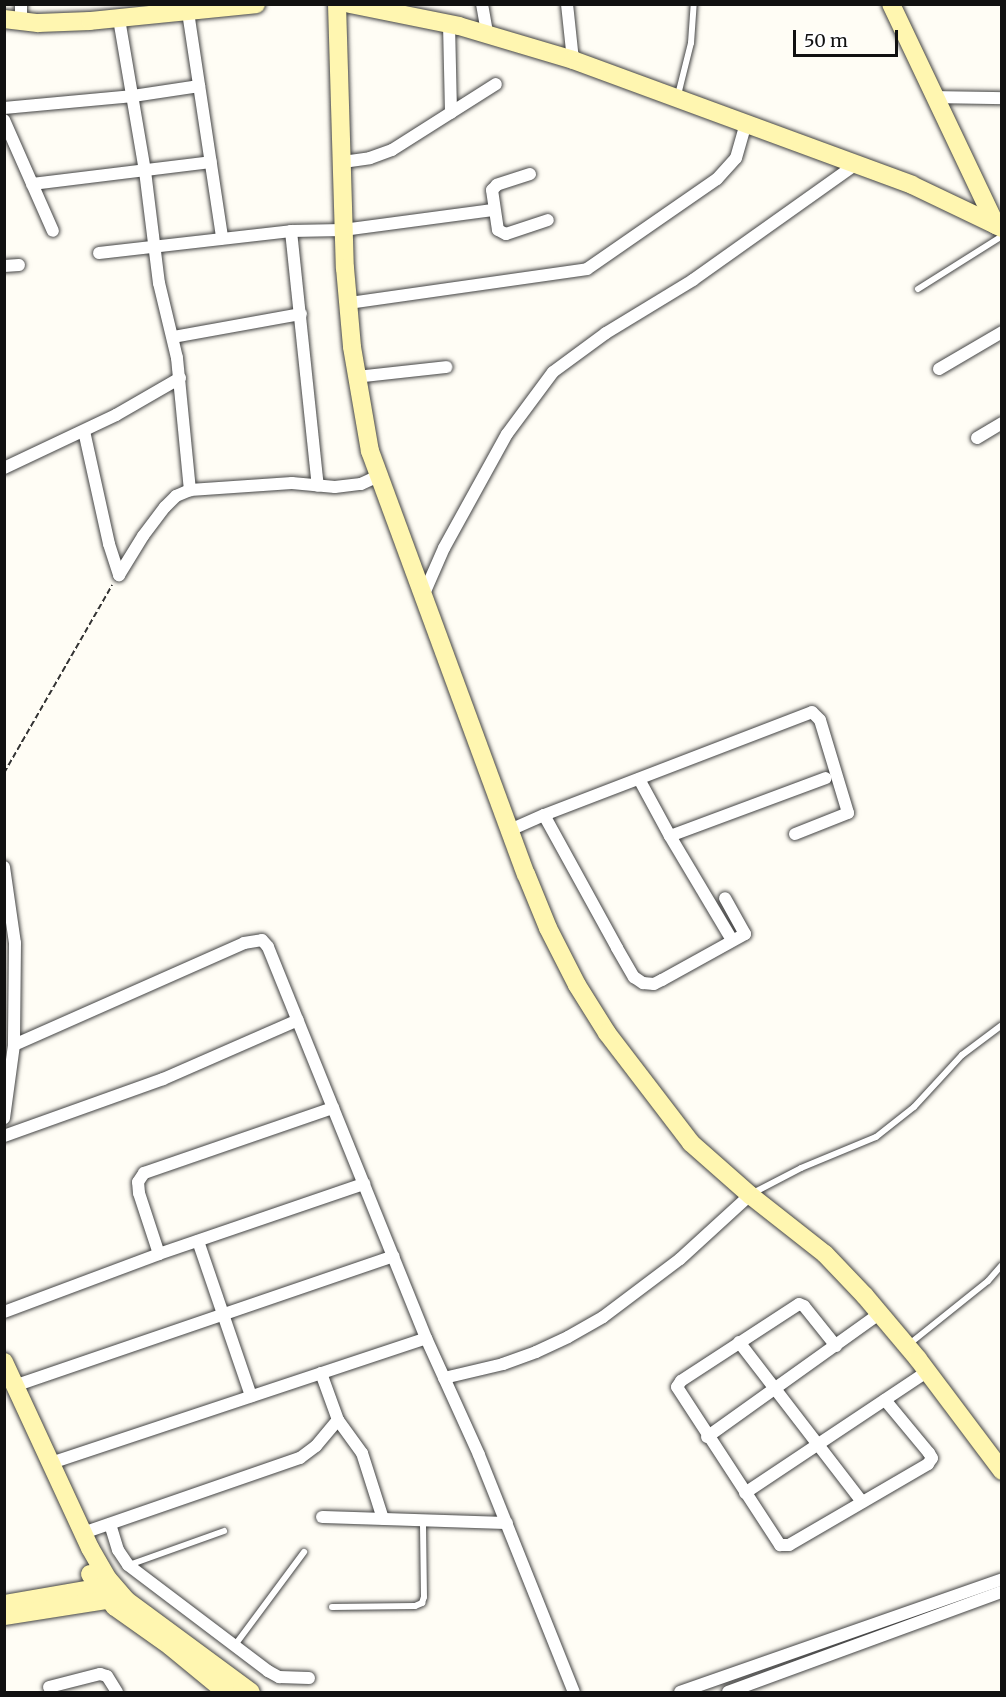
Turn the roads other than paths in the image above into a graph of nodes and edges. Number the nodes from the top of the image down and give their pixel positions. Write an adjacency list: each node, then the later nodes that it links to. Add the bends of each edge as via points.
1 (256, 4): 9 (street)
2 (337, 4): 26 (street)
3 (350, 4): 8 (street)
4 (482, 4): 13 (street)
5 (567, 4): 14 (street)
6 (694, 4): 20 (lane, via 691,43)
7 (891, 4): 18 (street)
8 (389, 8): 12 (street)
9 (188, 12): 11 (street); 16 (street)
10 (15, 15): 11 (street)
11 (119, 19): 17 (street)
12 (449, 24): 13 (street); 22 (street)
13 (487, 33): 14 (street)
14 (573, 60): 20 (street)
15 (496, 84): 22 (street)
16 (199, 86): 17 (street); 25 (street)
17 (133, 96): 21 (street); 28 (street)
18 (936, 97): 19 (street); 34 (street)
19 (1002, 98)
20 (677, 99): 24 (street)
21 (4, 108)
22 (451, 113): 26 (street, via 392,150)
23 (4, 120): 30 (street)
24 (746, 123): 27 (street); 43 (street, via 736,158 717,179 587,269)
25 (211, 162): 28 (street); 37 (street)
26 (343, 162): 33 (street)
27 (856, 164): 34 (street, via 941,198); 58 (street, via 693,280 606,333 553,372 507,434 444,548)
28 (145, 171): 30 (street); 38 (street)
29 (530, 174): 31 (street, via 495,186)
30 (32, 184): 35 (street)
31 (493, 210): 32 (street, via 501,234); 33 (street)
32 (548, 220)
33 (343, 230): 36 (street); 43 (street)
34 (1000, 230): 42 (lane)
35 (53, 231)
36 (291, 231): 37 (street); 44 (street)
37 (222, 238): 38 (street)
38 (154, 246): 39 (street); 46 (street)
39 (99, 253)
40 (19, 265): 41 (street)
41 (4, 266)
42 (918, 289)
43 (349, 303): 49 (street)
44 (301, 314): 46 (street); 56 (street)
45 (1002, 332): 48 (street)
46 (173, 337): 50 (street)
47 (446, 368): 49 (street)
48 (939, 369)
49 (356, 377): 55 (street, via 363,423)
50 (180, 378): 52 (street); 57 (street)
51 (1002, 423): 53 (street)
52 (84, 431): 54 (street); 57 (street, via 119,574 165,507)
53 (978, 438)
54 (4, 468)
55 (379, 480): 56 (street, via 353,486); 58 (street)
56 (318, 486): 57 (street, via 292,483)
57 (190, 490)
58 (423, 596): 62 (street)
59 (826, 778): 64 (street)
60 (639, 779): 61 (street); 63 (street, via 812,712 820,720 848,813); 64 (street)
61 (544, 814): 62 (street); 67 (street, via 634,977 654,984)
62 (510, 830): 75 (street, via 548,927 607,1033 691,1143)
63 (795, 834)
64 (670, 836): 67 (street)
65 (4, 867): 70 (street, via 14,923)
66 (725, 898): 67 (street, via 745,934)
67 (732, 940)
68 (298, 1020): 70 (street, via 268,947 262,940 253,939); 71 (street); 73 (street, via 144,1087)
69 (1002, 1025): 75 (lane, via 962,1055 914,1107 876,1137 783,1176)
70 (14, 1045): 72 (street)
71 (333, 1108): 74 (street); 77 (street, via 144,1173 138,1182 139,1193)
72 (4, 1118)
73 (4, 1136)
74 (364, 1184): 76 (street); 78 (street)
75 (750, 1195): 81 (street, via 825,1254); 90 (street, via 681,1259 603,1317 536,1352)
76 (198, 1241): 77 (street); 82 (street)
77 (159, 1254): 80 (street)
78 (393, 1256): 82 (street); 83 (street)
79 (1002, 1265): 85 (lane, via 988,1281)
80 (4, 1312)
81 (880, 1313): 85 (street); 86 (street)
82 (223, 1314): 91 (street); 93 (street)
83 (426, 1338): 89 (street); 90 (street)
84 (739, 1342): 86 (street, via 799,1304); 92 (street); 96 (street, via 676,1387)
85 (907, 1345): 88 (street)
86 (836, 1346): 92 (street)
87 (4, 1362): 91 (street)
88 (928, 1371): 94 (street); 99 (street)
89 (321, 1373): 93 (street); 95 (street)
90 (444, 1378): 105 (street)
91 (11, 1386): 98 (street); 113 (street, via 82,1558)
92 (774, 1389): 96 (street); 97 (street)
93 (251, 1396): 98 (street)
94 (885, 1400): 97 (street); 101 (street, via 932,1458)
95 (338, 1419): 103 (street, via 362,1453); 106 (street, via 316,1446 300,1458)
96 (707, 1437): 100 (street)
97 (817, 1445): 100 (street); 101 (street)
98 (51, 1463): 108 (street)
99 (1002, 1471)
100 (745, 1493): 101 (street, via 780,1545 789,1545)
101 (862, 1502)
102 (322, 1517): 103 (street)
103 (383, 1519): 104 (street)
104 (423, 1521): 105 (street); 115 (lane, via 422,1603)
105 (507, 1523): 123 (street)
106 (110, 1524): 108 (street); 110 (street, via 118,1550)
107 (224, 1531): 110 (lane)
108 (83, 1533): 113 (street)
109 (304, 1552): 117 (lane)
110 (128, 1565): 117 (street)
111 (1002, 1579): 124 (street)
112 (1002, 1592): 125 (street)
113 (111, 1593): 114 (street); 116 (street); 121 (street); 122 (street)
114 (4, 1604)
115 (332, 1607)
116 (4, 1616)
117 (234, 1646): 118 (street, via 279,1677)
118 (309, 1678)
119 (49, 1688): 120 (street, via 100,1674 107,1676)
120 (117, 1692)
121 (226, 1692)
122 (251, 1692)
123 (574, 1692)
124 (680, 1692)
125 (728, 1692)

